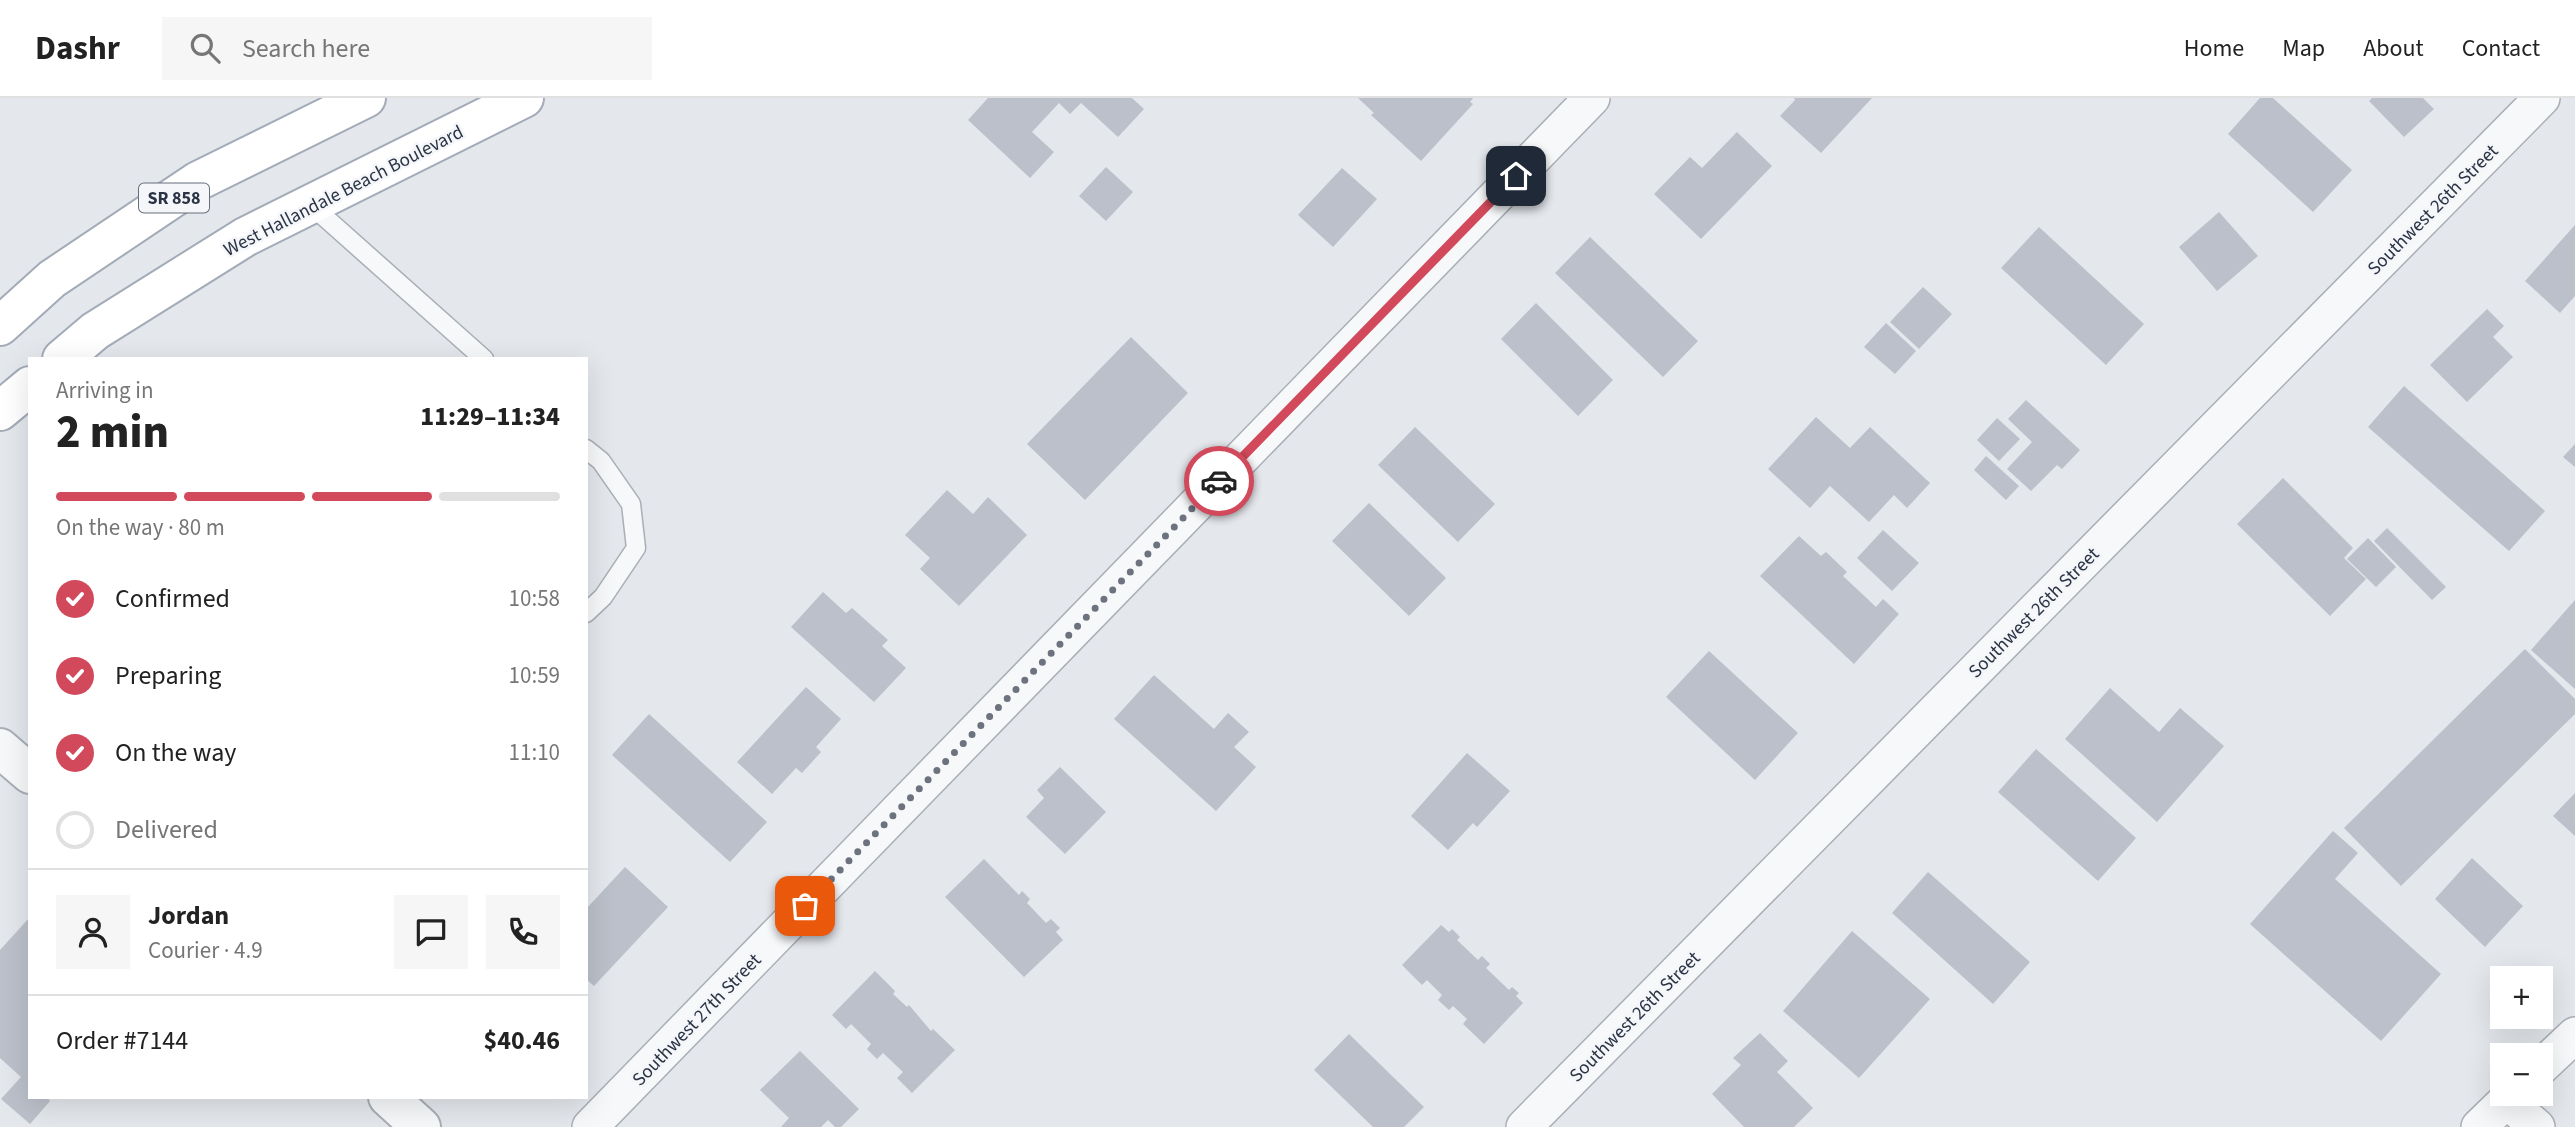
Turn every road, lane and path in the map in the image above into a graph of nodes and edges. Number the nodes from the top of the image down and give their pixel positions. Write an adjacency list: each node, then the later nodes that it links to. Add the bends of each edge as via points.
1 (366, 98): 6 (main road, SR 858, via 198,181 52,279)
2 (524, 98): 5 (main road, West Hallandale Beach Boulevard)
3 (1592, 98): 21 (street, Southwest 27th Street)
4 (2542, 98): 22 (street, Southwest 26th Street)
5 (310, 205): 7 (main road, West Hallandale Beach Boulevard, via 245,237 95,331); 8 (lane)
6 (0, 326)
7 (64, 357)
8 (482, 357)
9 (28, 388): 10 (main road)
10 (0, 411)
11 (588, 451): 12 (lane, via 601,461 631,504 636,548)
12 (588, 611)
13 (0, 748): 14 (street)
14 (28, 772)
15 (2575, 1035): 16 (street)
16 (2553, 1056)
17 (390, 1099): 20 (street)
18 (2501, 1106): 23 (street)
19 (2518, 1106): 24 (street)
20 (421, 1127)
21 (590, 1127)
22 (1524, 1127)
23 (2479, 1127)
24 (2537, 1127)

